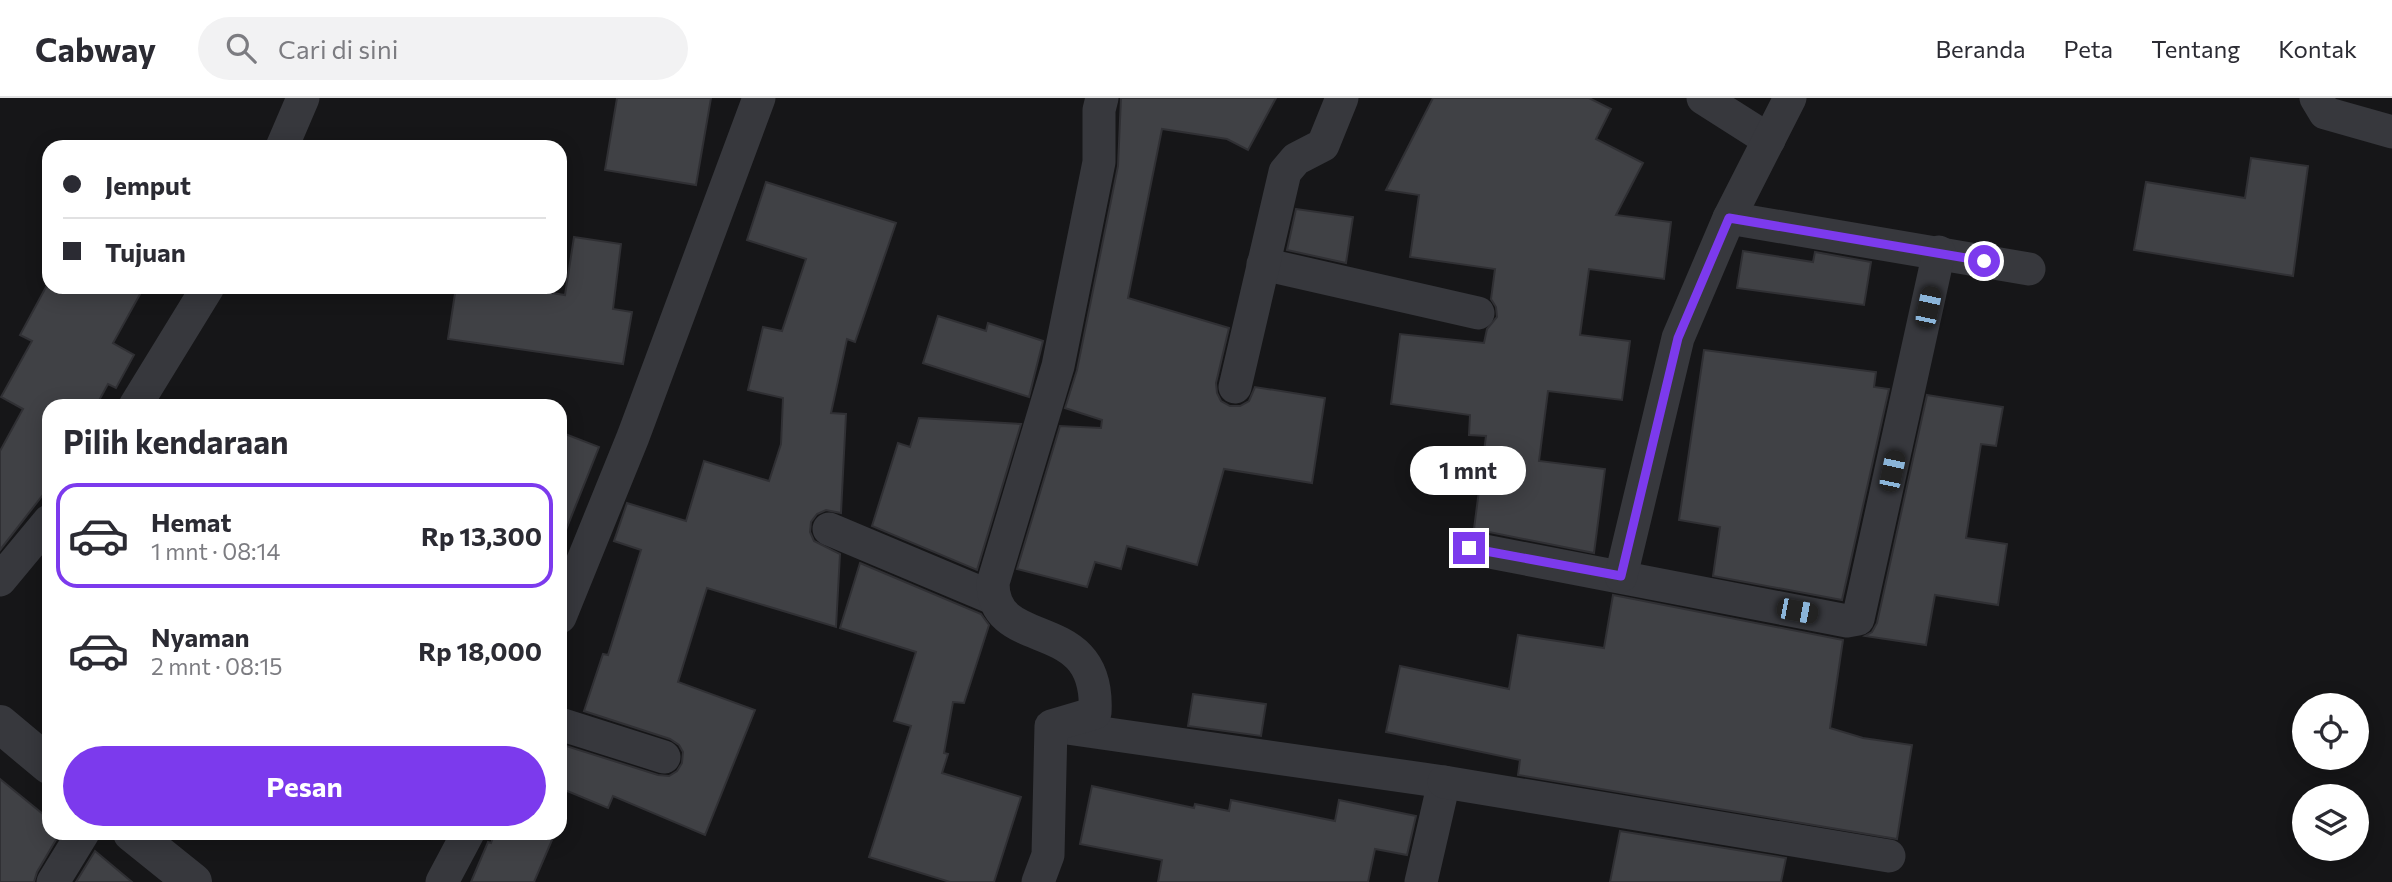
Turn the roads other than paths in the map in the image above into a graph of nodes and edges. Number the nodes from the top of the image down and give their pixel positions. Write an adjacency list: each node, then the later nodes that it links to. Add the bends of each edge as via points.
1 (303, 98): 9 (street)
2 (759, 98): 25 (street, via 620,472)
3 (1102, 98): 24 (street, via 1099,162 1058,366 999,559)
4 (1342, 98): 13 (street, via 1323,145 1287,169)
5 (1703, 98): 10 (street)
6 (1790, 98): 10 (street)
7 (2316, 98): 8 (street, via 2325,113)
8 (2392, 132)
9 (285, 140)
10 (1769, 140): 11 (street)
11 (1729, 218): 12 (street); 22 (street, via 1678,338)
12 (1939, 253): 14 (street); 22 (street, via 1858,619 1847,621)
13 (1263, 264): 16 (street); 17 (street)
14 (2029, 269)
15 (204, 294): 18 (street)
16 (1478, 313)
17 (1235, 387)
18 (139, 399)
19 (42, 529): 23 (street)
20 (829, 529): 24 (street)
21 (1469, 548): 22 (street)
22 (1621, 576)
23 (0, 580)
24 (993, 598): 28 (street, via 1001,614 1078,653 1089,669 1096,688 1095,713)
25 (567, 600)
26 (0, 724): 30 (street)
27 (567, 726): 29 (street)
28 (1051, 726): 31 (street); 39 (street, via 1048,855)
29 (664, 757)
30 (42, 759)
31 (1444, 782): 35 (street); 40 (street)
32 (79, 840): 36 (street)
33 (141, 840): 37 (street)
34 (464, 840): 38 (street)
35 (1889, 856)
36 (53, 882)
37 (193, 882)
38 (442, 882)
39 (1038, 882)
40 (1421, 882)

